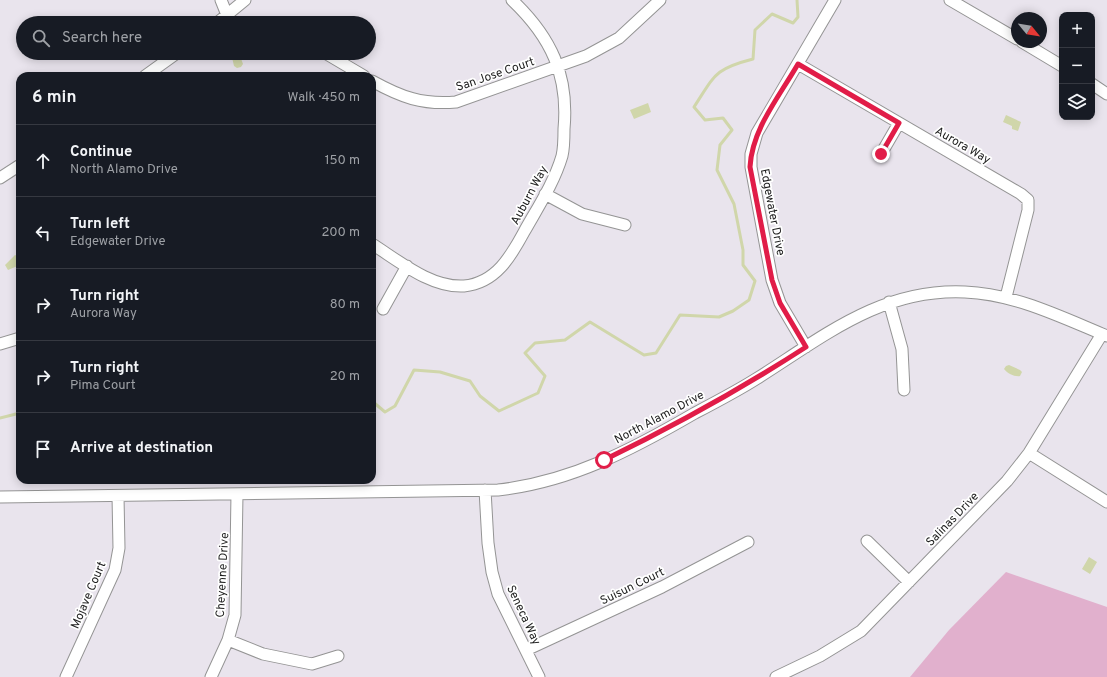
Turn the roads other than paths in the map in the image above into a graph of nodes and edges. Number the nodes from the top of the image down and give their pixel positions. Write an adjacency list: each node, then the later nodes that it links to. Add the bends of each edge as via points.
1 (221, 0): 7 (street)
2 (245, 0): 7 (street)
3 (512, 0): 14 (street, Auburn Way, via 542,32)
4 (660, 0): 14 (street, San Jose Court, via 619,38 586,56)
5 (835, 0): 12 (street, Edgewater Drive)
6 (950, 0): 8 (street)
7 (227, 15)
8 (1011, 36)
9 (1032, 48): 13 (street)
10 (167, 60): 15 (street)
11 (337, 60): 16 (street)
12 (798, 64): 20 (street, Aurora Way); 34 (street, Edgewater Drive, via 757,133 750,167 772,280 780,303)
13 (1059, 64)
14 (558, 66): 17 (street, San Jose Court, via 456,102 437,103 407,98); 24 (street, Auburn Way, via 566,107 562,155)
15 (151, 72)
16 (357, 72)
17 (376, 83)
18 (1095, 86): 19 (street)
19 (1107, 94)
20 (899, 123): 21 (street); 28 (street, Aurora Way, via 1028,200 1028,210)
21 (881, 154)
22 (16, 168): 23 (street)
23 (0, 178)
24 (545, 194): 25 (street, via 582,214); 27 (street, Auburn Way, via 510,258 490,277 478,283 452,286)
25 (625, 225)
26 (376, 247): 27 (street, Auburn Way)
27 (407, 266): 30 (street)
28 (1006, 297): 29 (street, North Alamo Drive, via 944,292); 31 (street, North Alamo Drive)
29 (889, 302): 34 (street, North Alamo Drive, via 856,317); 35 (street, via 902,349)
30 (383, 309)
31 (1104, 335): 36 (street, Salinas Drive)
32 (16, 339): 33 (street)
33 (0, 344)
34 (806, 347): 37 (street, North Alamo Drive, via 755,380 664,431 604,460 541,483)
35 (904, 390)
36 (1029, 453): 41 (street); 44 (street, Salinas Drive, via 1007,480)
37 (485, 490): 38 (street, North Alamo Drive); 46 (street, Seneca Way, via 492,572 498,594)
38 (237, 494): 39 (street, North Alamo Drive); 45 (street, Cheyenne Drive, via 235,615)
39 (118, 496): 40 (street, North Alamo Drive); 48 (street, Mojave Court, via 119,548 115,570)
40 (0, 498)
41 (1107, 502)
42 (867, 541): 44 (street)
43 (748, 542): 46 (street, Suisun Court)
44 (909, 582): 51 (street, Salinas Drive, via 861,631 847,641)
45 (228, 640): 47 (street, via 263,654 312,664); 49 (street, Cheyenne Drive)
46 (526, 650): 50 (street, Seneca Way)
47 (338, 656)
48 (66, 677)
49 (211, 677)
50 (539, 677)
51 (776, 677)

